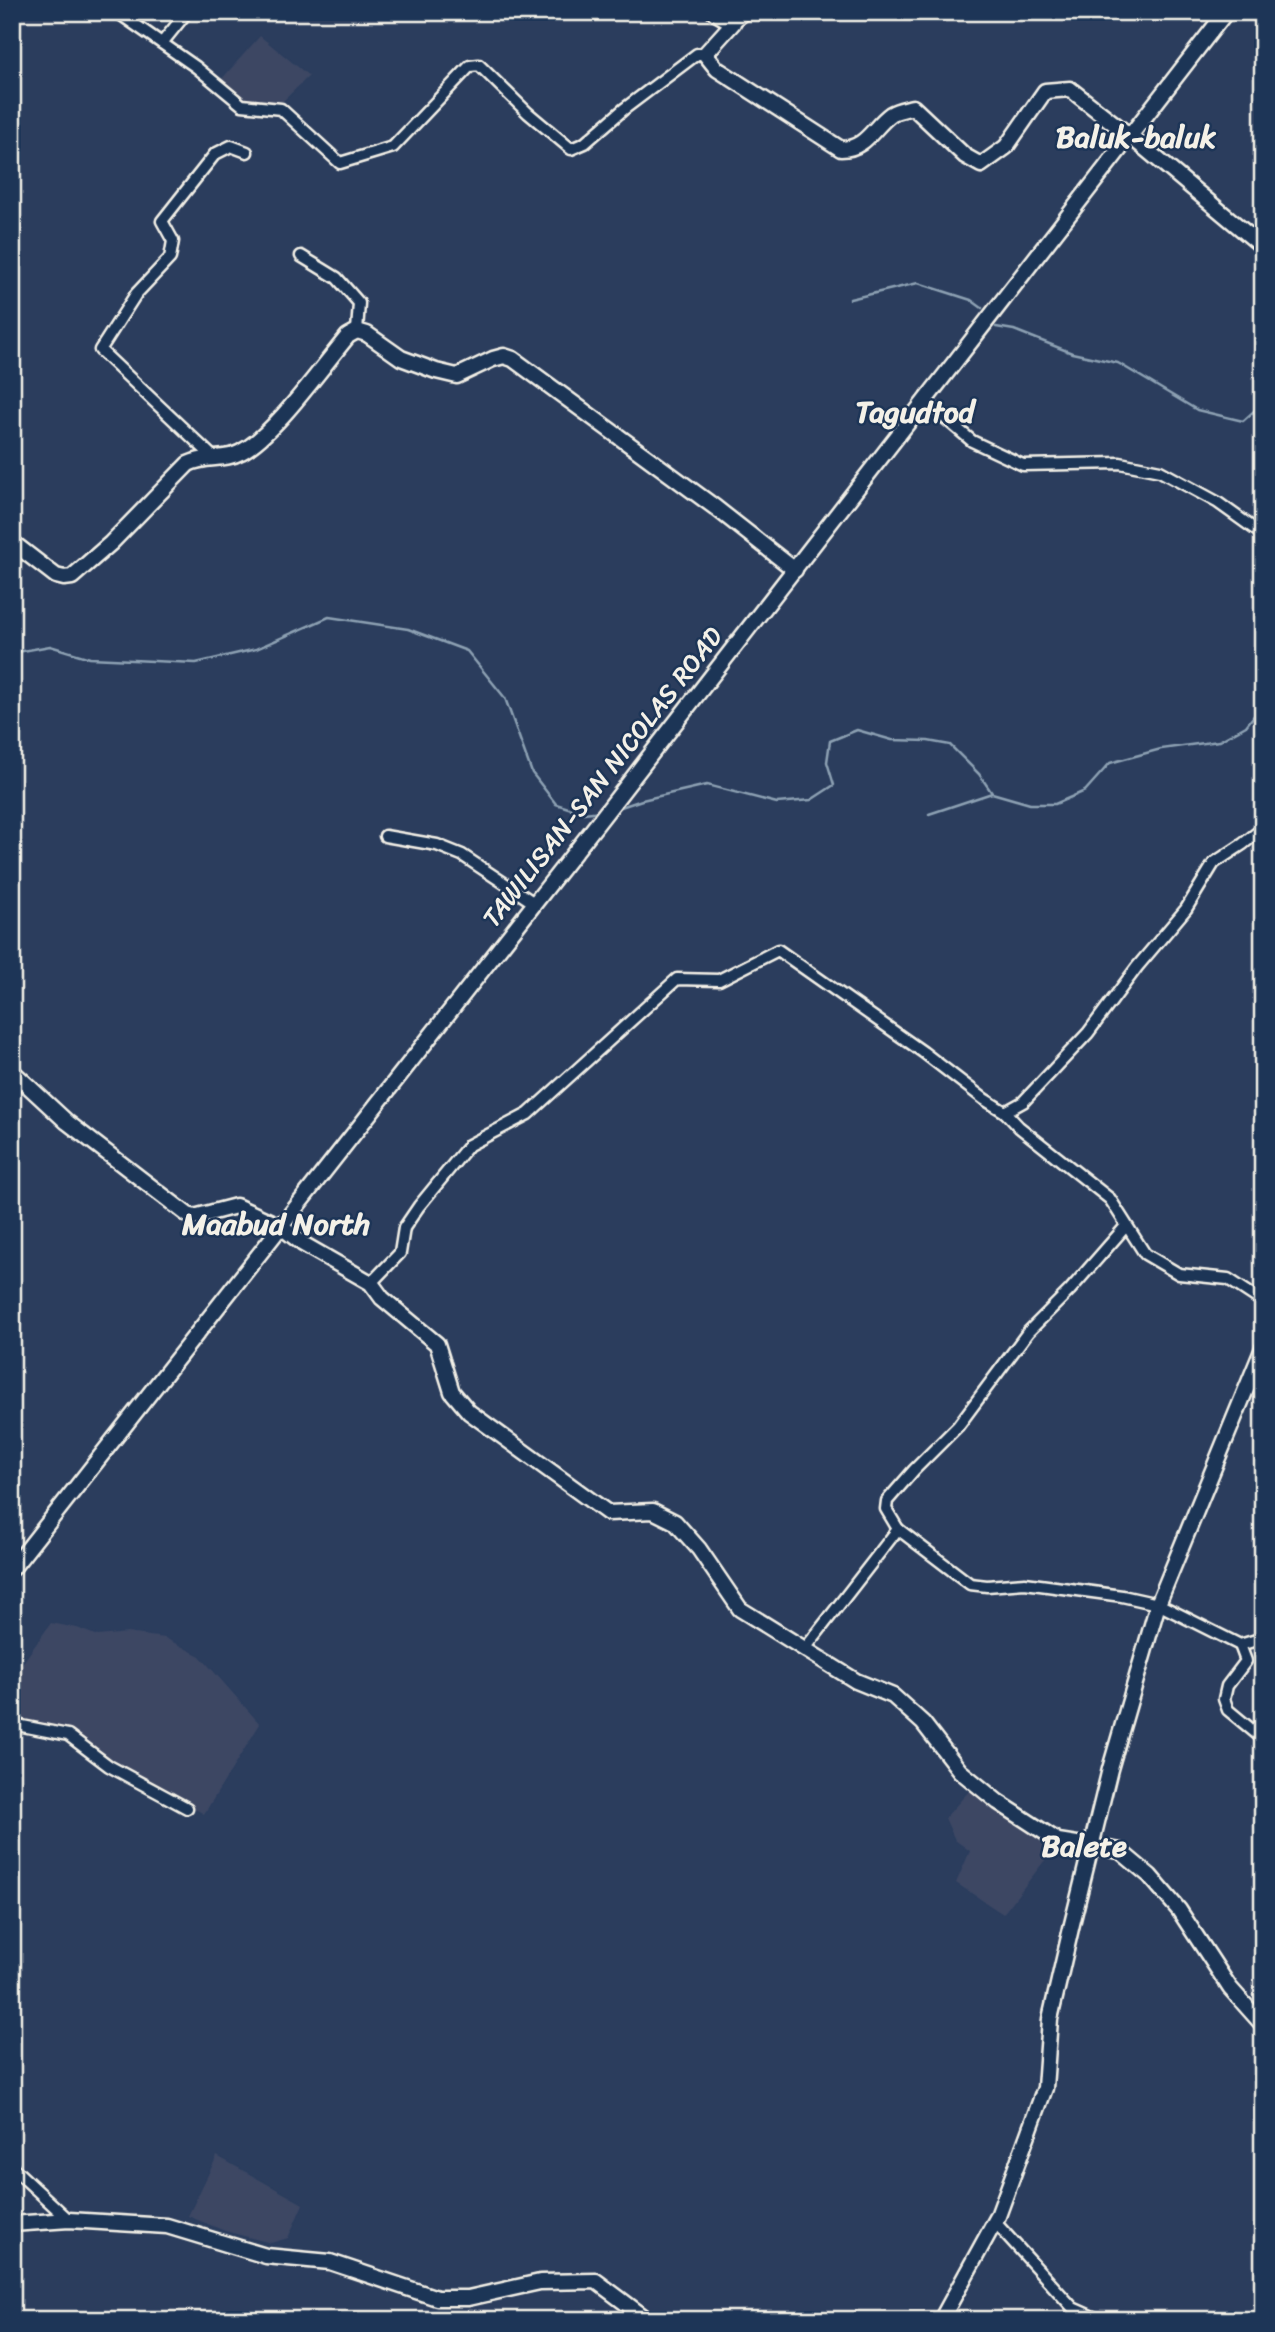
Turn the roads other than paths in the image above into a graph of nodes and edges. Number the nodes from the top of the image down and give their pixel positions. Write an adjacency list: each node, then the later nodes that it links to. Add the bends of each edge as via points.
1 (117, 12): 7 (street)
2 (187, 12): 7 (street)
3 (714, 12): 6 (street)
4 (748, 12): 6 (street)
5 (1226, 12): 9 (street, TAWILISAN-SAN NICOLAS ROAD)
6 (733, 23): 8 (street)
7 (162, 43): 8 (street, via 242,105 281,109 340,163 393,147 470,66 479,65 571,149 585,143 697,54)
8 (705, 54): 9 (street, via 717,69 841,149 861,144 892,112 913,107 965,156 982,165 1006,147 1045,91 1070,89)
9 (1130, 136): 11 (street); 14 (street, TAWILISAN-SAN NICOLAS ROAD)
10 (247, 152): 15 (street, via 231,146 215,154 162,221 173,241 170,258 136,294 100,350)
11 (1263, 247)
12 (301, 256): 13 (street, via 337,278 359,303)
13 (357, 331): 15 (street, via 257,443 234,456); 18 (street, via 401,358 457,376 493,359 513,359)
14 (926, 402): 16 (street, via 972,440 1023,465 1120,463 1160,471 1217,502); 18 (street, TAWILISAN-SAN NICOLAS ROAD)
15 (213, 457): 17 (street, via 188,464 72,577 56,576)
16 (1263, 535)
17 (12, 542)
18 (795, 570): 21 (street, TAWILISAN-SAN NICOLAS ROAD)
19 (1263, 828): 23 (street, via 1214,863 1186,909 1088,1033 1023,1102)
20 (384, 836): 21 (street, via 437,845 462,855)
21 (534, 903): 24 (street, TAWILISAN-SAN NICOLAS ROAD)
22 (12, 1071): 24 (street, via 66,1122 188,1215 236,1206)
23 (1005, 1112): 25 (street, via 1110,1199); 26 (street, via 778,950 719,980 677,979 528,1114 469,1144 404,1228 400,1253)
24 (280, 1226): 26 (street); 30 (street, TAWILISAN-SAN NICOLAS ROAD)
25 (1126, 1226): 27 (street, via 1145,1254 1179,1274 1228,1279); 29 (street, via 1028,1332 958,1426 887,1501 886,1509)
26 (372, 1283): 34 (street, via 382,1298 437,1344 452,1392 469,1412 608,1513 653,1511 675,1522 740,1609)
27 (1263, 1301)
28 (1263, 1348): 31 (street)
29 (898, 1529): 31 (street, via 970,1584 1025,1583); 34 (street)
30 (12, 1569)
31 (1158, 1604): 33 (street); 38 (street)
32 (1263, 1637): 33 (street)
33 (1241, 1645): 36 (street, via 1246,1661 1223,1699 1228,1710)
34 (804, 1650): 38 (street, via 856,1681 893,1696 923,1723 960,1771 998,1802 1058,1841)
35 (12, 1724): 37 (street, via 68,1735 109,1766)
36 (1263, 1740)
37 (187, 1808)
38 (1090, 1848): 39 (street, via 1120,1851 1150,1876 1179,1910 1230,1988); 42 (street, via 1050,2019 1045,2088)
39 (1263, 2025)
40 (12, 2167): 41 (street)
41 (69, 2220): 43 (street); 44 (street, via 167,2226 266,2256 330,2262 437,2298 468,2298 540,2282 596,2281)
42 (995, 2222): 45 (street); 46 (street, via 1073,2308)
43 (12, 2224)
44 (648, 2320)
45 (941, 2320)
46 (1100, 2320)

